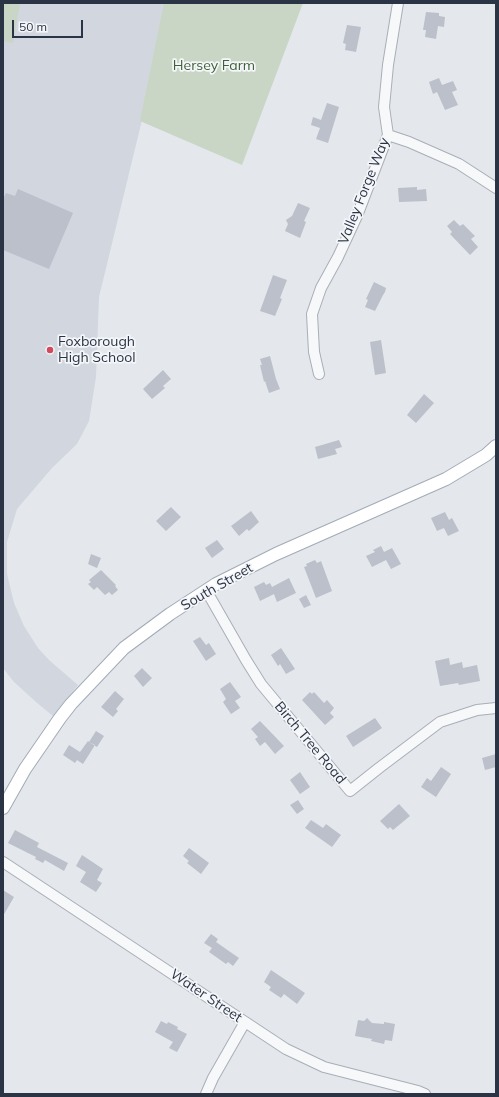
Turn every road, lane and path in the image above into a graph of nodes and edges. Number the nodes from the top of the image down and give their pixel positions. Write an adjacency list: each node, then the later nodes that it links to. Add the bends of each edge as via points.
1 (398, 3): 2 (street, Valley Forge Way, via 384,107)
2 (388, 135): 3 (street, via 459,164); 4 (street, Valley Forge Way, via 357,216 321,288 312,314 314,352)
3 (496, 188)
4 (319, 374)
5 (496, 446): 6 (main road, South Street, via 486,455 446,479 276,554)
6 (206, 590): 7 (street, Birch Tree Road, via 261,684 350,791 440,722 477,710); 8 (main road, South Street, via 124,648 79,695 25,769)
7 (496, 708)
8 (3, 808)
9 (3, 862): 10 (street, Water Street)
10 (245, 1022): 11 (street); 12 (street, Water Street, via 286,1049 324,1067)
11 (206, 1094)
12 (425, 1094)

